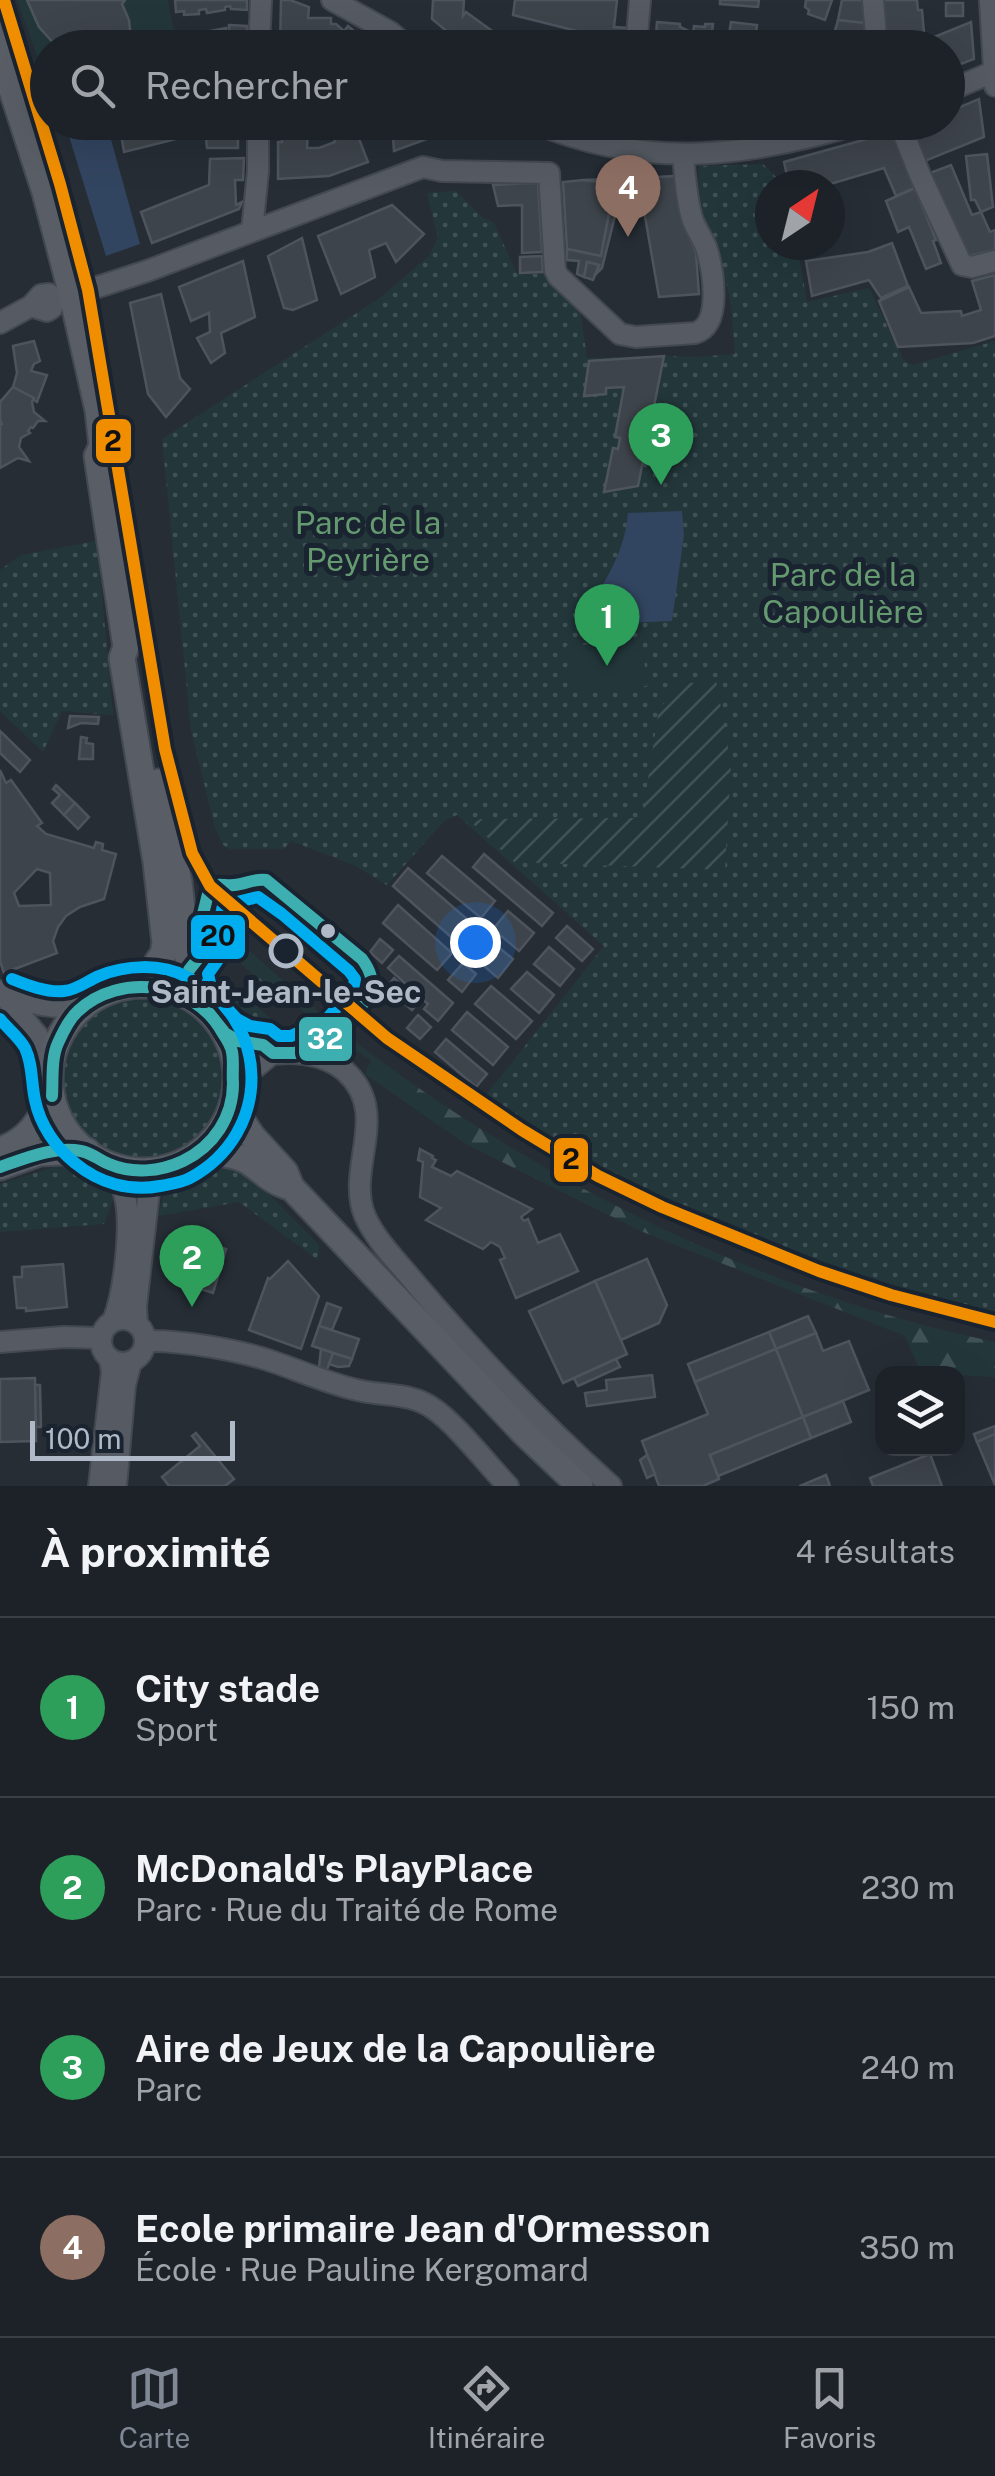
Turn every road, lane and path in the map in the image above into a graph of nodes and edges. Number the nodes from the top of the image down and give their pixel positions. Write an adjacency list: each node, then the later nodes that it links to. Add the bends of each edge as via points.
1 (260, 0): 7 (street)
2 (332, 0): 8 (street)
3 (640, 0): 9 (street)
4 (872, 0): 10 (street)
5 (990, 0): 12 (street)
6 (0, 18): 14 (main road, via 8,47)
7 (259, 30)
8 (386, 30)
9 (638, 30)
10 (875, 30)
11 (0, 53): 14 (main road)
12 (994, 79): 13 (street)
13 (965, 87)
14 (5, 89): 24 (main road); 24 (main road, via 46,192)
15 (258, 140): 22 (street)
16 (585, 140): 20 (street)
17 (627, 140): 20 (street)
18 (805, 140): 21 (street)
19 (906, 140): 23 (street, via 962,264)
20 (626, 149): 21 (street)
21 (683, 154): 22 (street, via 692,218 713,288 711,321 695,333 620,334 558,276 549,173 423,167)
22 (252, 231): 24 (street)
23 (995, 262)
24 (61, 298): 25 (street); 26 (main road); 26 (main road, via 85,388); 27 (main road, via 88,450)
25 (0, 323)
26 (98, 410): 27 (main road, via 102,446)
27 (96, 456): 28 (main road, via 126,647 122,658)
28 (169, 883): 29 (main road, via 165,943); 31 (main road)
29 (142, 985): 31 (main road); 32 (main road, via 112,990)
30 (2, 993): 32 (street, via 51,1008); 35 (street, via 38,1036)
31 (196, 1001): 33 (main road)
32 (85, 1005): 35 (main road, via 62,1032)
33 (225, 1034): 34 (street); 36 (main road)
34 (273, 1053): 36 (street); 52 (street, via 320,1056 353,1080 366,1110 360,1200 368,1222 456,1332)
35 (50, 1068): 37 (main road)
36 (234, 1095): 39 (main road, via 224,1124); 43 (main road, via 252,1136)
37 (52, 1096): 38 (main road, via 30,1132); 40 (main road, via 71,1136)
38 (0, 1150)
39 (198, 1153): 42 (main road); 43 (main road, via 244,1159)
40 (98, 1158): 41 (main road, via 39,1153); 42 (main road, via 127,1169); 44 (street, via 126,1198 128,1230 119,1306)
41 (0, 1168)
42 (162, 1169): 45 (street, via 149,1191 136,1306)
43 (291, 1188): 51 (main road)
44 (107, 1330): 45 (street, via 125,1319); 46 (street); 47 (street, via 102,1350)
45 (141, 1332): 47 (street, via 142,1352); 50 (street, via 269,1360 366,1393 418,1400 445,1418)
46 (0, 1342)
47 (121, 1360): 48 (street, via 112,1372); 49 (street, via 126,1385)
48 (99, 1486)
49 (116, 1486)
50 (508, 1486)
51 (580, 1486)
52 (610, 1486)

